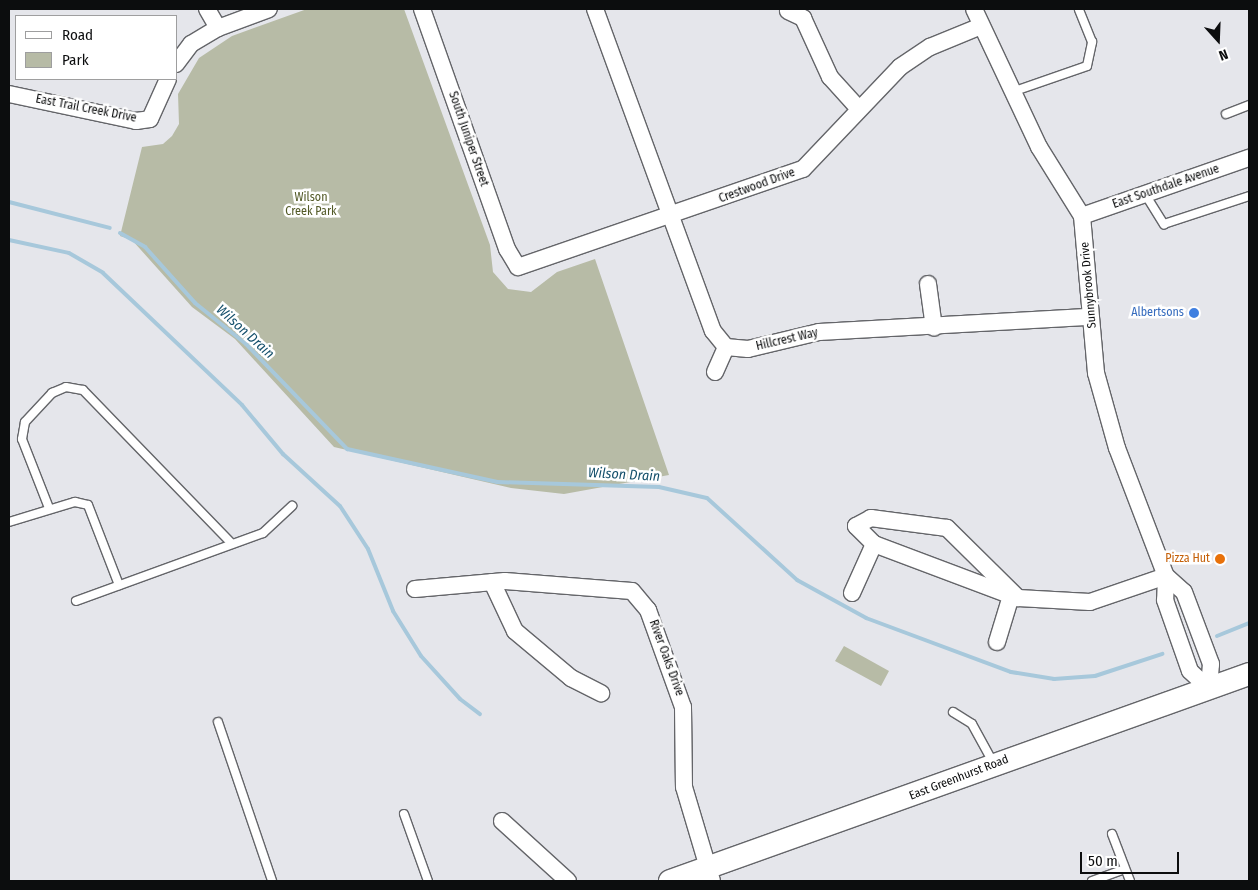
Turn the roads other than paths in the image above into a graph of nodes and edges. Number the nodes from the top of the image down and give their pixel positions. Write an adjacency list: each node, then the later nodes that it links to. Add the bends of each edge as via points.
1 (207, 9): 9 (street)
2 (269, 9): 9 (street)
3 (422, 9): 22 (street, South Juniper Street, via 507,249)
4 (595, 9): 21 (street)
5 (974, 9): 8 (street, Sunnybrook Drive)
6 (1079, 9): 12 (lane, via 1092,42 1087,66)
7 (788, 11): 15 (street, via 803,18 830,77)
8 (981, 26): 12 (street, Sunnybrook Drive); 15 (street, Crestwood Drive, via 911,58)
9 (218, 28): 10 (street, via 191,44)
10 (178, 61)
11 (168, 80): 13 (street, East Trail Creek Drive, via 150,119 136,121)
12 (1012, 92): 20 (street, Sunnybrook Drive)
13 (9, 94)
14 (1249, 105): 16 (lane)
15 (859, 110): 21 (street, Crestwood Drive, via 803,169)
16 (1226, 114)
17 (1249, 158): 18 (street, East Southdale Avenue)
18 (1145, 194): 19 (lane, via 1164,224); 20 (street, East Southdale Avenue)
19 (1249, 196)
20 (1082, 216): 24 (street, Sunnybrook Drive)
21 (670, 218): 22 (street, Crestwood Drive); 26 (street, via 712,332)
22 (518, 267)
23 (928, 284): 25 (street)
24 (1091, 317): 25 (street, Hillcrest Way); 33 (street, Sunnybrook Drive, via 1096,373 1117,448)
25 (934, 328): 26 (street, Hillcrest Way, via 819,332 748,349)
26 (726, 347): 27 (street)
27 (715, 372)
28 (292, 506): 31 (lane, via 263,533)
29 (49, 508): 30 (lane); 31 (lane, via 22,439 25,422 52,393 66,387 83,390); 35 (lane, via 75,502 88,505)
30 (9, 522)
31 (232, 544): 35 (lane)
32 (874, 544): 37 (street); 38 (street); 38 (street, via 856,526 871,518 947,528)
33 (1166, 576): 38 (street, via 1090,602); 42 (street, Sunnybrook Drive, via 1165,600 1190,671)
34 (492, 582): 36 (street, River Oaks Drive); 43 (street, via 515,631 570,678); 51 (street, River Oaks Drive, via 632,591 648,610 684,707 684,787)
35 (119, 586): 39 (lane)
36 (415, 589)
37 (852, 593)
38 (1014, 597): 40 (street)
39 (76, 601)
40 (997, 642)
41 (1249, 674): 42 (main road, East Greenhurst Road)
42 (1208, 688): 46 (main road, East Greenhurst Road)
43 (601, 693)
44 (954, 712): 46 (lane, via 972,724)
45 (218, 722): 52 (lane)
46 (995, 764): 51 (main road, East Greenhurst Road)
47 (404, 814): 53 (lane)
48 (502, 821): 54 (street)
49 (1112, 834): 50 (lane)
50 (1125, 869): 56 (lane); 57 (lane)
51 (710, 874): 55 (main road, East Greenhurst Road)
52 (272, 881)
53 (428, 881)
54 (568, 881)
55 (670, 881)
56 (1092, 881)
57 (1130, 881)

